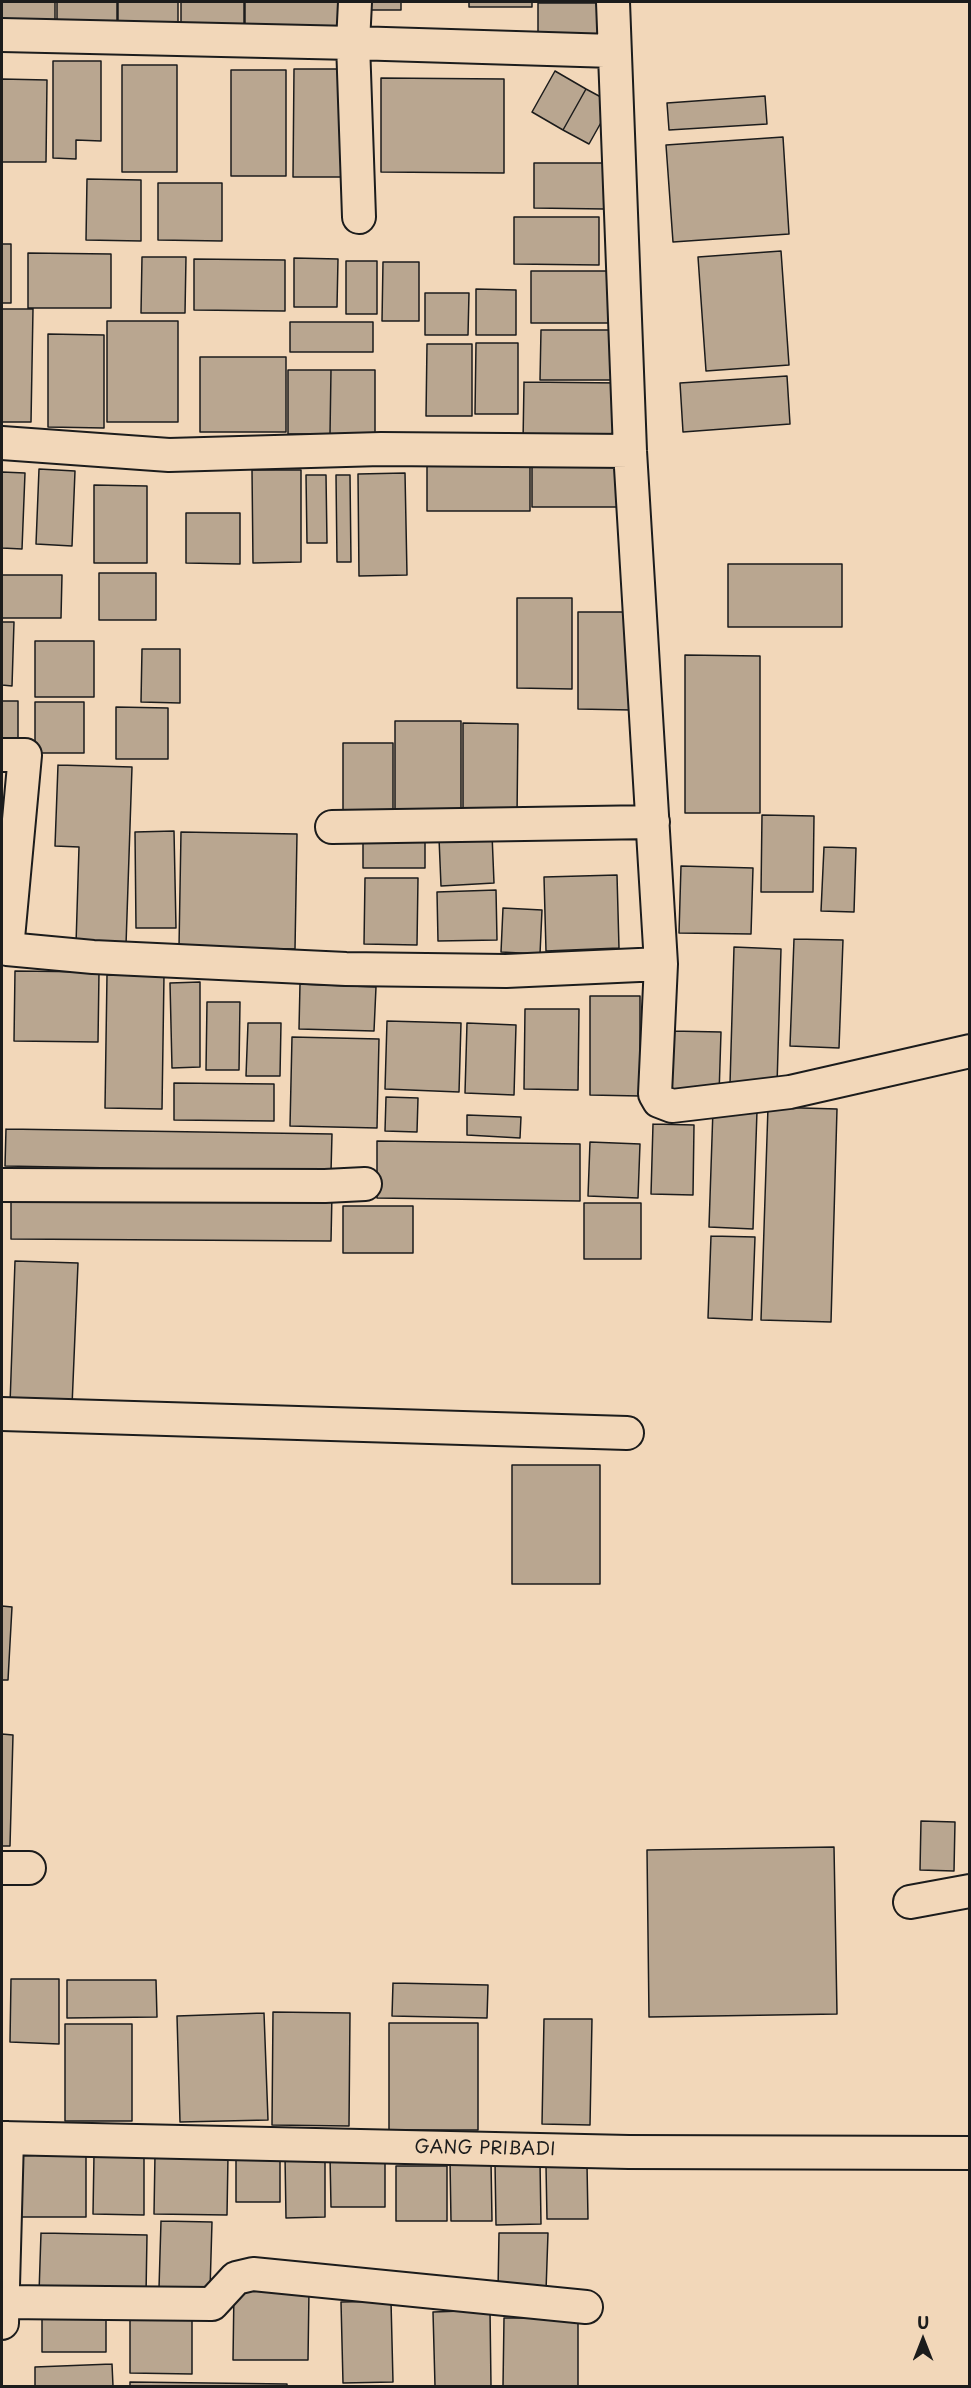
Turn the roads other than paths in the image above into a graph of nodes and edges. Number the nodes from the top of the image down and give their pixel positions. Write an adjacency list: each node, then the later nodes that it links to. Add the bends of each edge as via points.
1 (355, 2): 4 (street)
2 (613, 2): 5 (street)
3 (2, 35): 4 (street)
4 (353, 43): 5 (street); 6 (street)
5 (613, 51): 8 (street)
6 (359, 217)
7 (2, 443): 8 (street, via 169,456 381,449)
8 (630, 451): 10 (street)
9 (2, 755): 12 (street, via 25,755)
10 (652, 822): 11 (street); 13 (street)
11 (332, 827)
12 (5, 916): 13 (street, via 7,949 93,957 346,969 506,971)
13 (660, 964): 14 (street, via 654,1094 658,1101 672,1106 790,1092)
14 (969, 1051)
15 (365, 1184): 16 (street)
16 (2, 1185)
17 (2, 1414): 18 (street)
18 (627, 1434)
19 (969, 1891): 20 (street)
20 (910, 1902)
21 (4, 2138): 22 (street, GANG PRIBADI, via 629,2152); 24 (street)
22 (969, 2153)
23 (586, 2307): 24 (street, via 253,2274 236,2278 212,2304)
24 (2, 2309)

